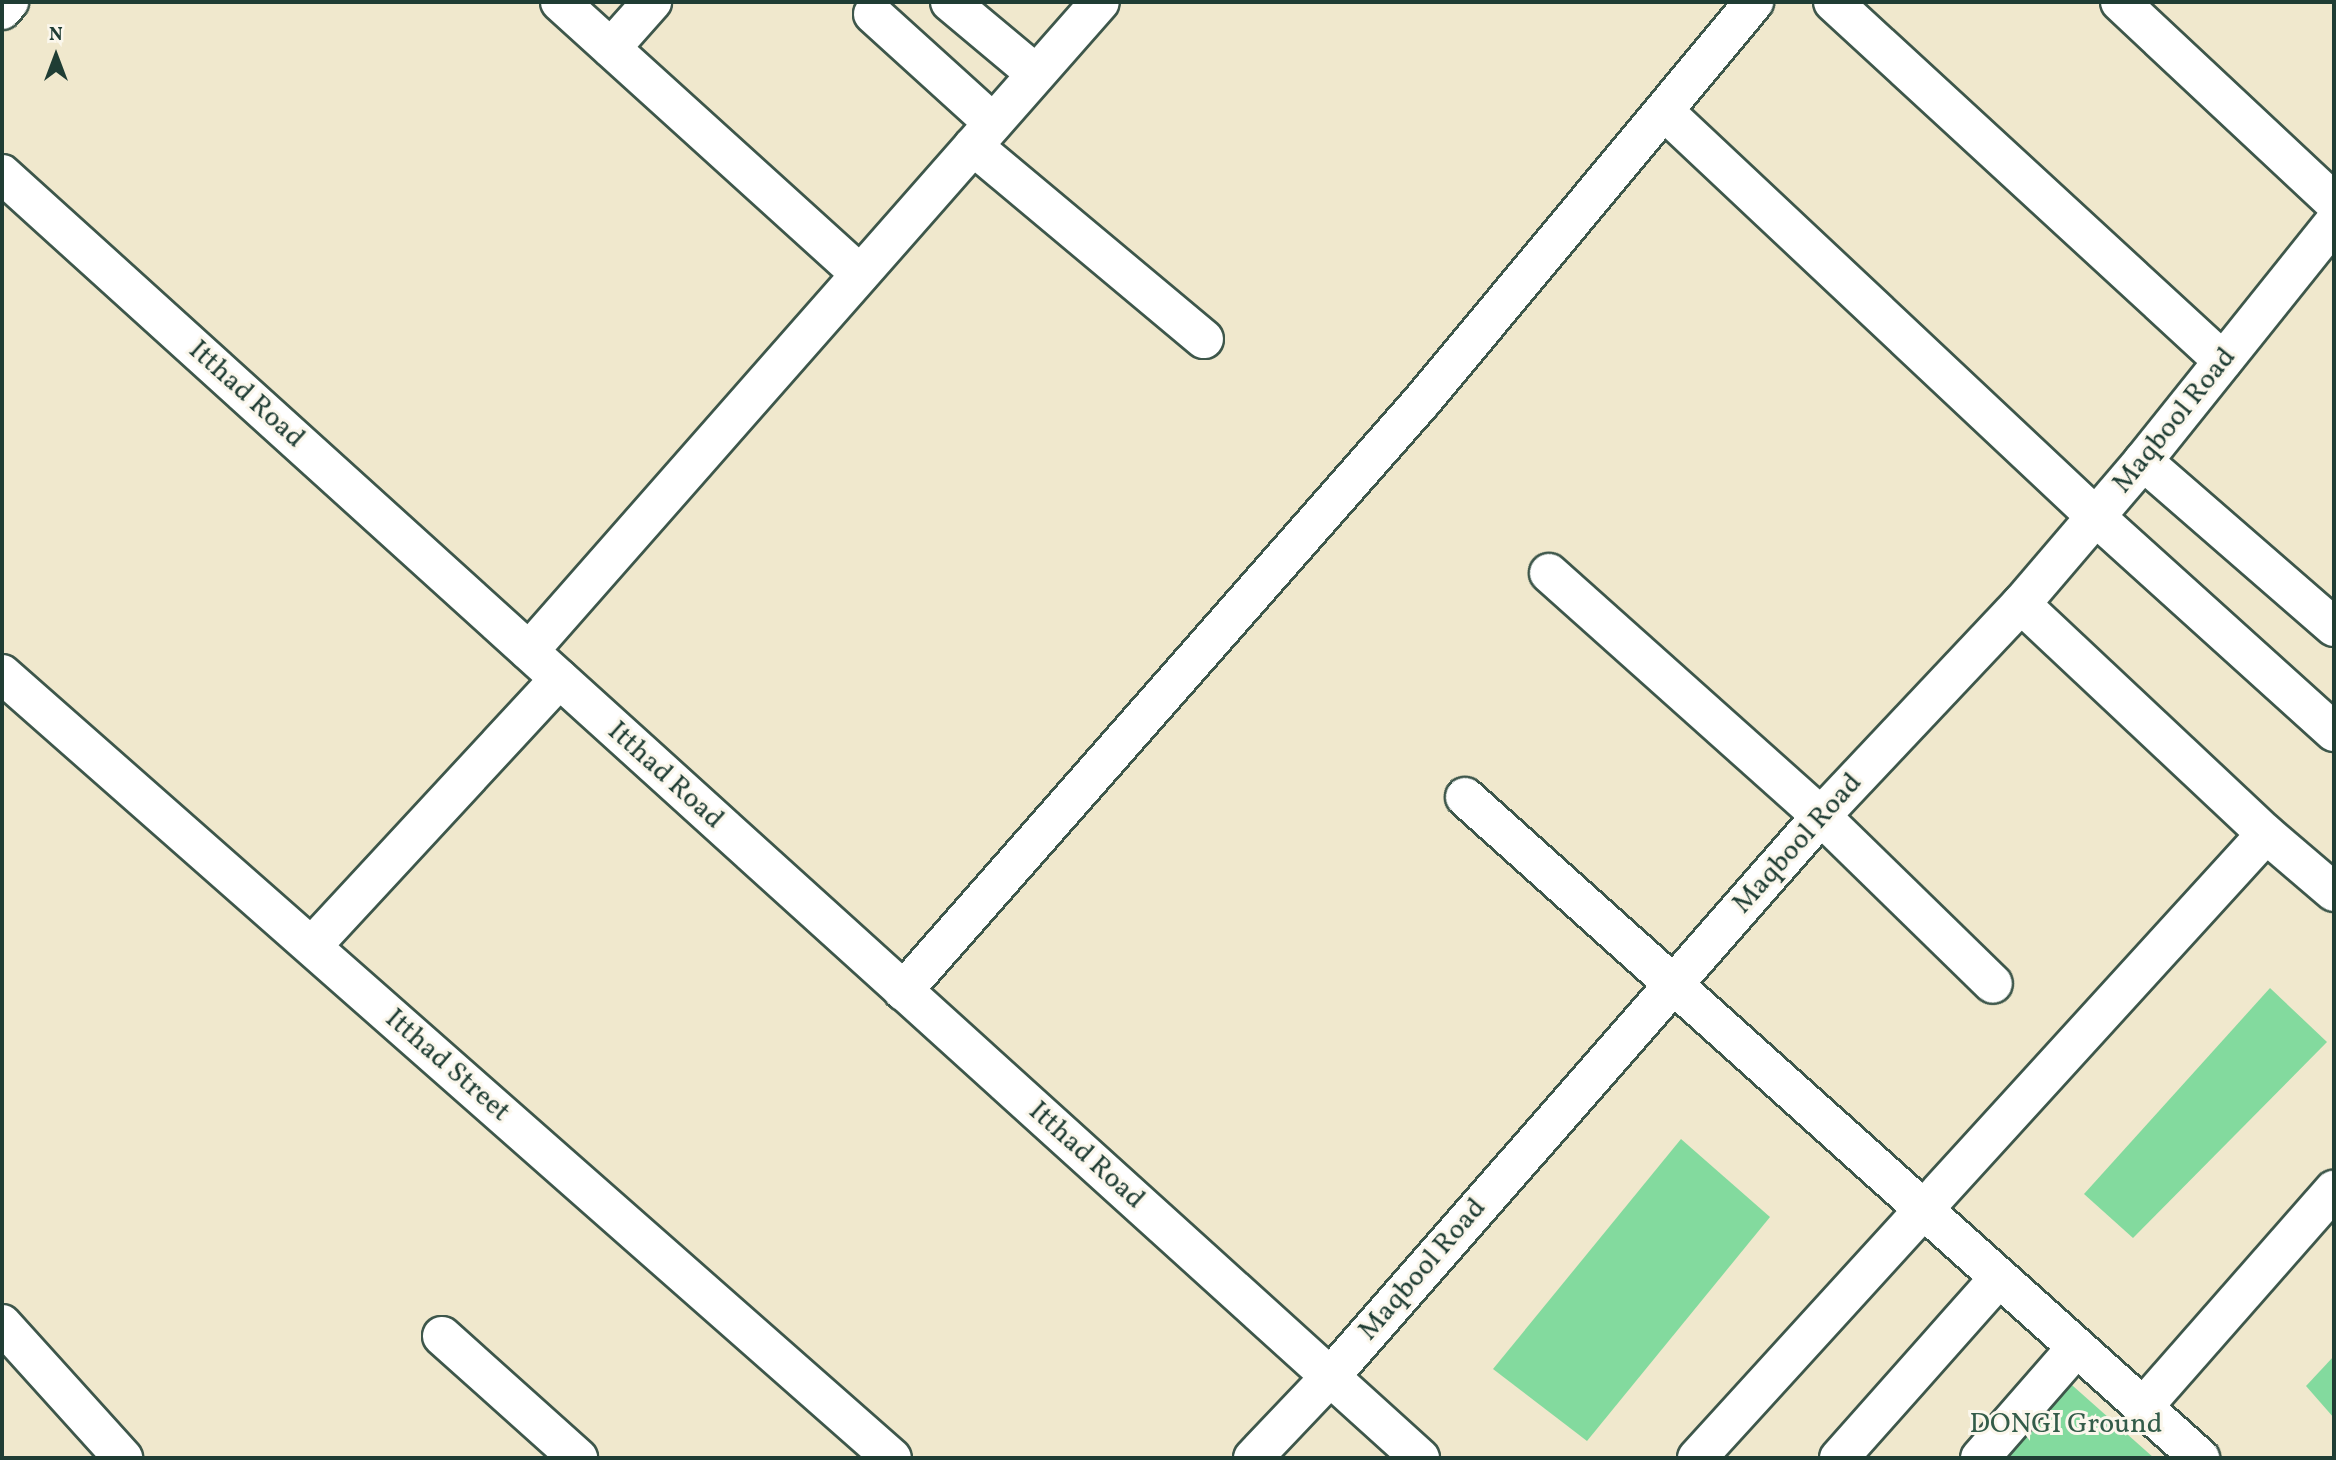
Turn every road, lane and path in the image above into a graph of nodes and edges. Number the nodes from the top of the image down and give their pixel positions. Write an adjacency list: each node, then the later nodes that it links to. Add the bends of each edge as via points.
1 (9, 2): 9 (street)
2 (560, 2): 11 (street)
3 (652, 2): 11 (street)
4 (950, 2): 12 (street)
5 (1100, 2): 12 (street)
6 (1754, 2): 13 (street)
7 (1833, 2): 20 (street)
8 (2120, 2): 16 (street)
9 (2, 10)
10 (873, 14): 14 (street)
11 (611, 48): 18 (street)
12 (1037, 74): 14 (street)
13 (1664, 111): 22 (street); 37 (street, via 1423,400)
14 (983, 135): 18 (street); 19 (street)
15 (2, 174): 26 (street, Itthad Road)
16 (2334, 202)
17 (2334, 223): 20 (street, Maqbool Road)
18 (860, 274): 26 (street)
19 (1204, 339)
20 (2223, 361): 21 (street, Maqbool Road)
21 (2143, 461): 22 (street, Maqbool Road); 25 (street)
22 (2096, 517): 24 (street, Maqbool Road); 29 (street)
23 (1549, 573): 31 (street)
24 (2021, 604): 31 (street, Maqbool Road); 32 (street)
25 (2334, 627)
26 (528, 651): 28 (street, Itthad Road)
27 (2, 674): 34 (street, Itthad Street)
28 (559, 680): 34 (street); 37 (street, Itthad Road)
29 (2334, 732)
30 (1465, 797): 35 (street)
31 (1821, 816): 35 (street, Maqbool Road); 36 (street)
32 (2266, 834): 33 (street); 39 (street)
33 (2334, 892)
34 (312, 946): 48 (street, Itthad Street)
35 (1672, 984): 39 (street); 44 (street, Maqbool Road)
36 (1993, 984)
37 (903, 991): 44 (street, Itthad Road)
38 (2334, 1190): 45 (street)
39 (1920, 1210): 40 (street); 51 (street)
40 (1999, 1279): 43 (street); 52 (street)
41 (2, 1324): 46 (street)
42 (442, 1336): 47 (street)
43 (2075, 1349): 45 (street); 53 (street)
44 (1329, 1378): 49 (street, Maqbool Road); 50 (street, Itthad Road)
45 (2144, 1406): 54 (street)
46 (123, 1458)
47 (578, 1458)
48 (892, 1458)
49 (1253, 1458)
50 (1420, 1458)
51 (1697, 1458)
52 (1839, 1458)
53 (1980, 1458)
54 (2200, 1458)

